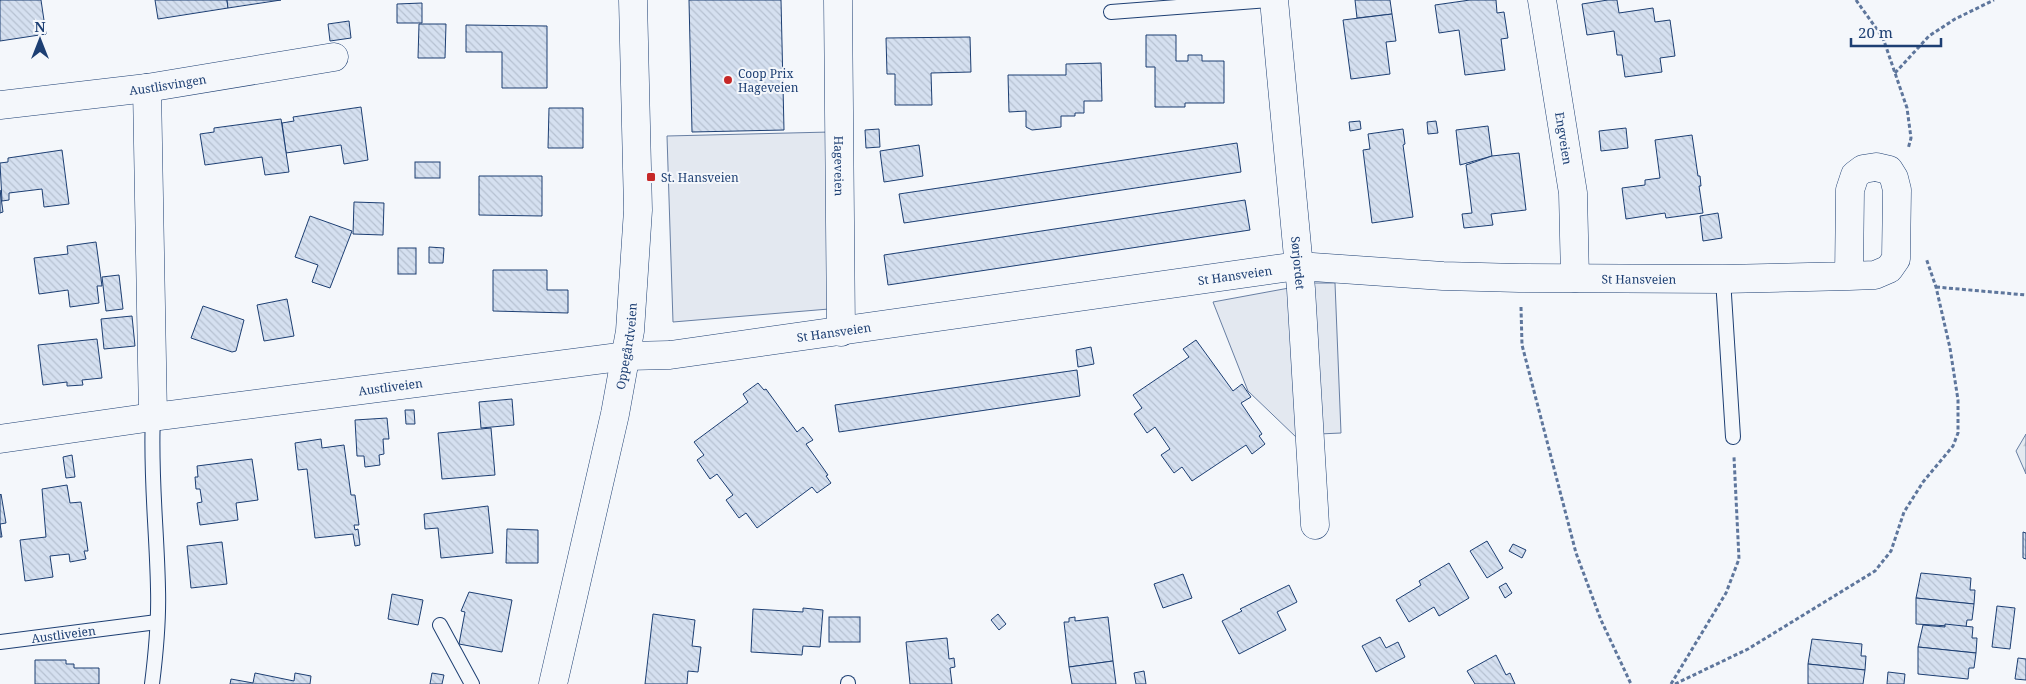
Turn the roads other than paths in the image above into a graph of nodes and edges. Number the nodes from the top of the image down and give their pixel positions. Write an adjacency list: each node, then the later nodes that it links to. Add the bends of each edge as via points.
1 (633, 0): 15 (street, Oppegårdveien, via 638,210)
2 (838, 0): 14 (street, Hageveien)
3 (1269, 0): 6 (lane)
4 (1274, 0): 10 (street, Sørjordet)
5 (1542, 0): 12 (street, Engveien, via 1573,193)
6 (1111, 12)
7 (334, 57): 8 (street, Austlisvingen)
8 (147, 88): 9 (street, Austlisvingen); 16 (street)
9 (0, 105)
10 (1298, 266): 12 (street, St Hansveien, via 1443,276); 14 (street, St Hansveien); 19 (street, Sørjordet)
11 (1849, 276): 11 (street, St Hansveien, via 1875,275 1888,269 1896,259 1897,190 1888,170 1876,167 1863,169 1855,175 1850,190); 13 (street, St Hansveien)
12 (1575, 278): 13 (street, St Hansveien)
13 (1723, 279): 17 (lane)
14 (841, 332): 15 (street, St Hansveien, via 670,355)
15 (627, 356): 16 (street, Austliveien); 25 (street, Oppegårdveien)
16 (153, 417): 18 (street, Austliveien); 20 (lane, via 151,458)
17 (1733, 436)
18 (0, 439)
19 (1315, 525)
20 (157, 622): 22 (lane, Austliveien); 23 (lane)
21 (440, 625): 24 (lane)
22 (0, 642)
23 (152, 684)
24 (472, 684)
25 (553, 684)

